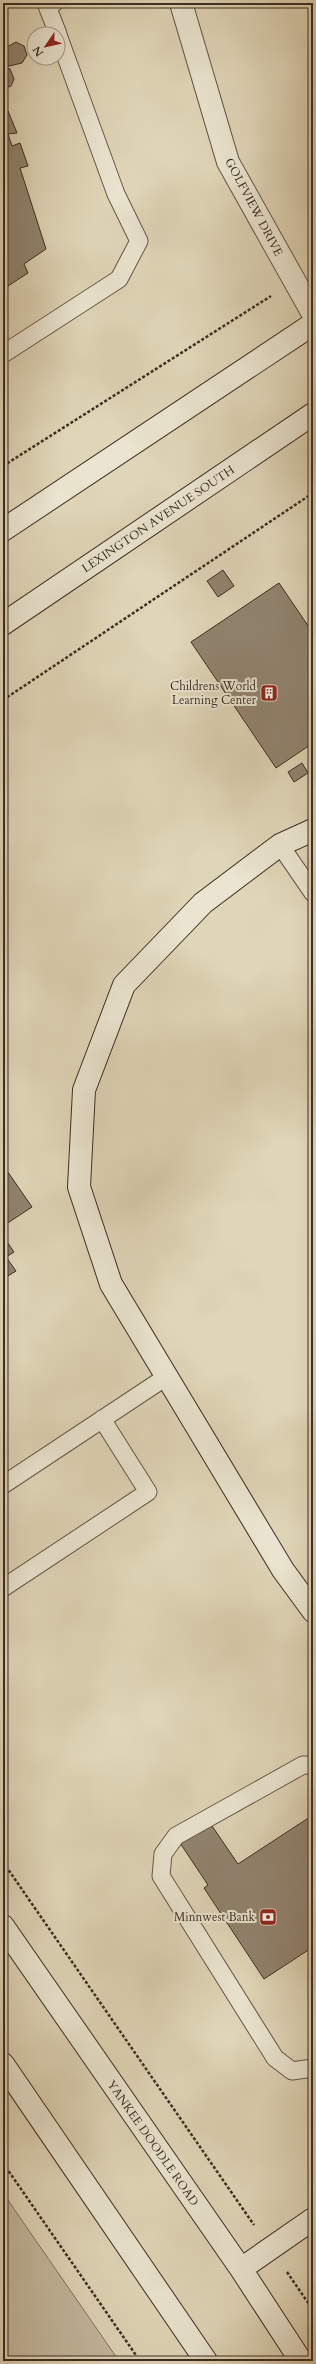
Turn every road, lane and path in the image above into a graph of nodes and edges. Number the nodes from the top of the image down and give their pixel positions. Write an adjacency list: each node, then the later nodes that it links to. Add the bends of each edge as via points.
1 (181, 3): 6 (street, GOLFVIEW DRIVE, via 228,162)
2 (49, 4): 3 (lane)
3 (56, 26)
4 (66, 56): 8 (lane, via 116,194 139,241 119,279)
5 (253, 308): 10 (path)
6 (313, 314)
7 (313, 324): 12 (street)
8 (3, 354)
9 (313, 414): 13 (street, LEXINGTON AVENUE SOUTH)
10 (3, 466)
11 (313, 493): 14 (path, via 246,535)
12 (3, 530)
13 (3, 624)
14 (3, 700)
15 (313, 830): 16 (street)
16 (280, 844): 17 (lane); 18 (street, via 203,902 124,985 84,1090 79,1186 111,1284)
17 (313, 893)
18 (166, 1377): 19 (lane); 22 (street, via 283,1570)
19 (102, 1419): 20 (lane); 21 (lane, via 148,1492)
20 (3, 1485)
21 (3, 1588)
22 (313, 1610)
23 (313, 1765): 27 (lane, via 303,1765 176,1836 163,1854 161,1876 275,2058 292,2071)
24 (3, 1862): 29 (path)
25 (3, 1926): 31 (street, YANKEE DOODLE ROAD)
26 (3, 2064): 35 (street)
27 (313, 2068)
28 (3, 2163): 34 (path)
29 (240, 2207)
30 (313, 2219): 31 (street)
31 (241, 2269): 36 (street, YANKEE DOODLE ROAD)
32 (310, 2306): 33 (path)
33 (313, 2310)
34 (140, 2361)
35 (206, 2361)
36 (301, 2361)

